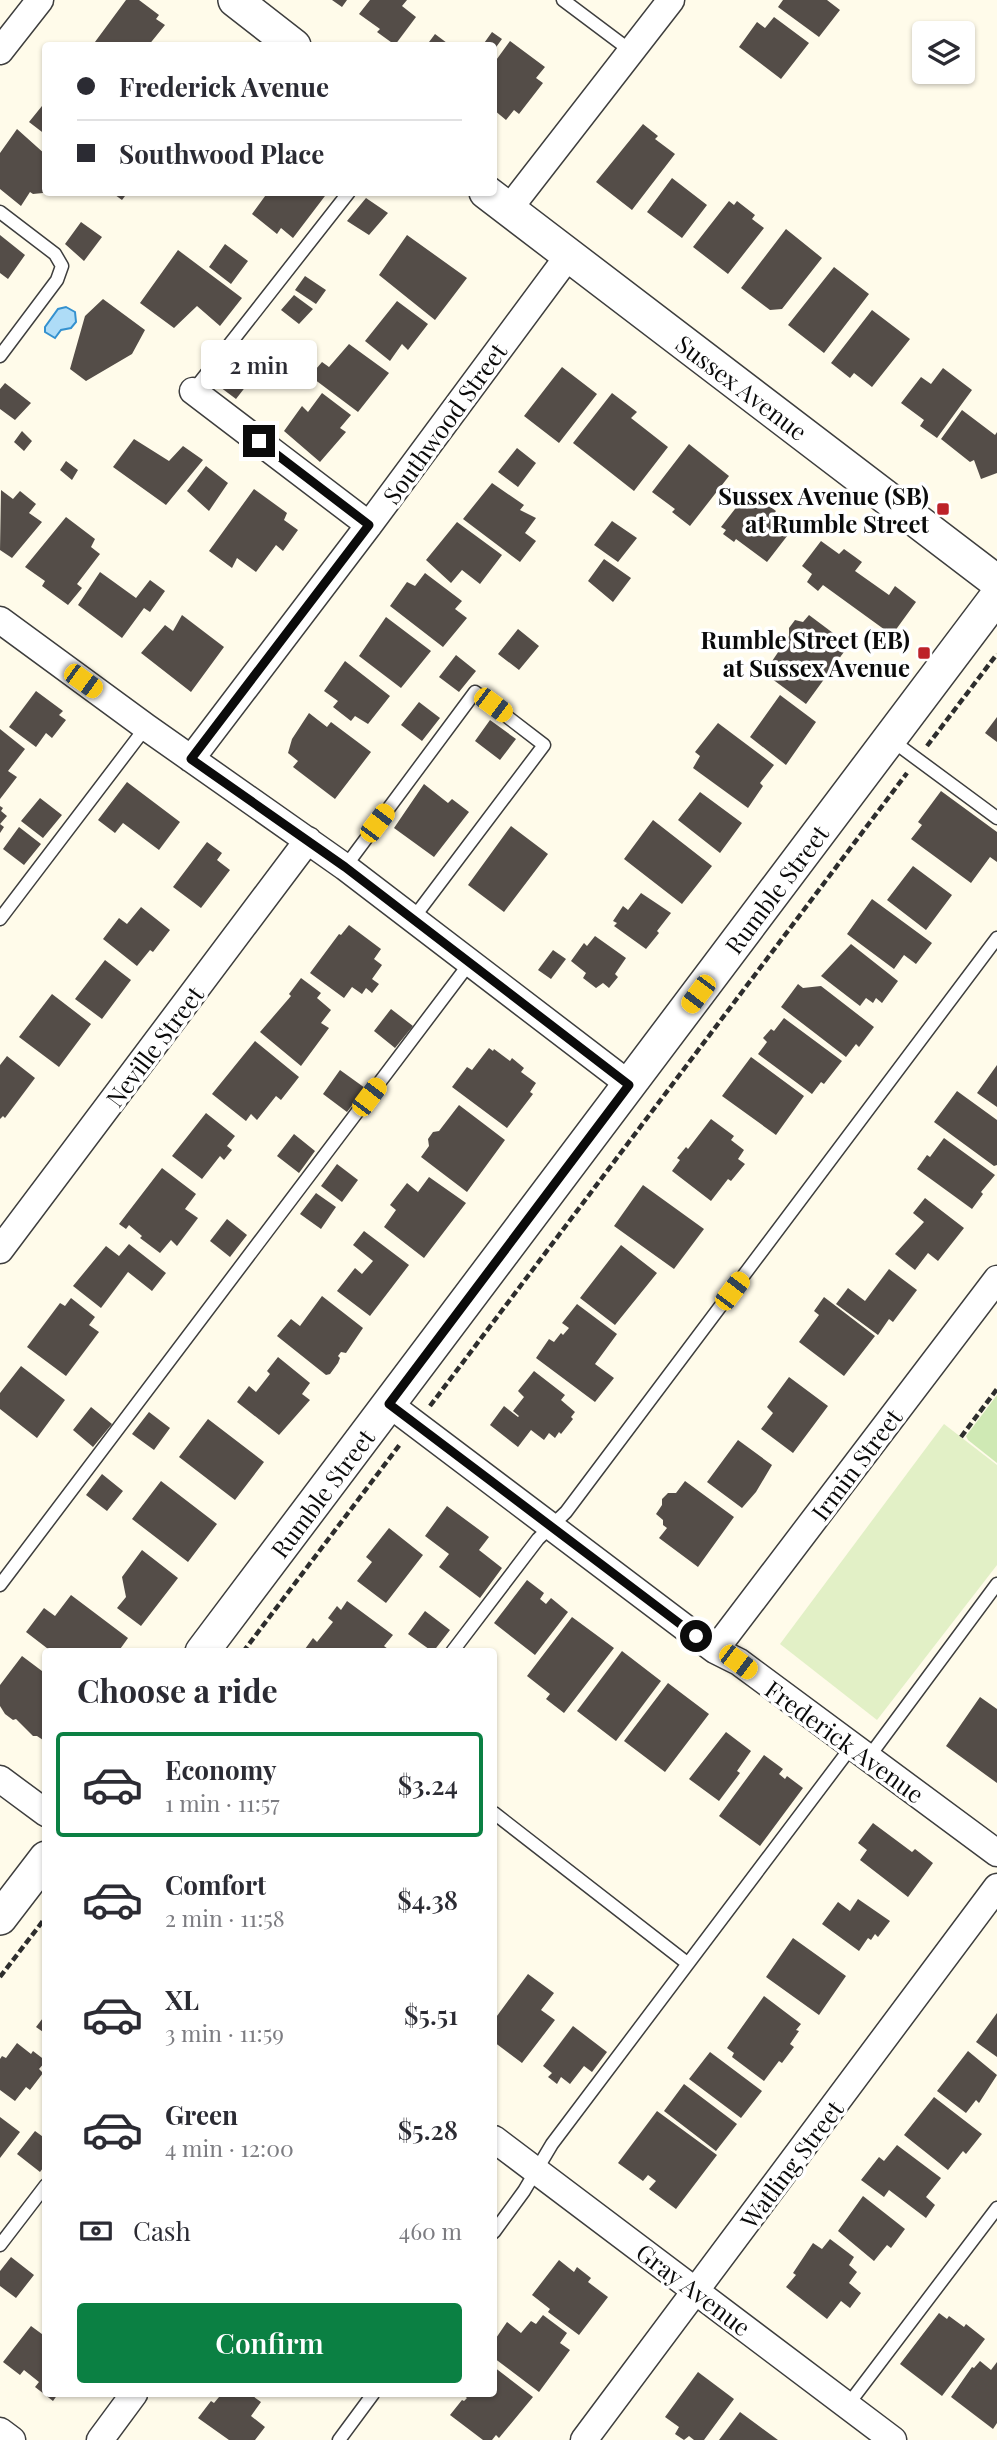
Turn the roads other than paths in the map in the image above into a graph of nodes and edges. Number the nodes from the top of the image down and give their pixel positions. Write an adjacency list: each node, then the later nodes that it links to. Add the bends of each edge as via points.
1 (40, 0): 6 (street)
2 (235, 0): 5 (street)
3 (563, 0): 7 (lane)
4 (671, 0): 7 (street)
5 (289, 42)
6 (0, 51)
7 (631, 51): 9 (street)
8 (346, 196): 13 (lane)
9 (497, 201): 11 (street, Sussex Avenue)
10 (0, 212): 12 (lane, via 55,254 62,266 57,281)
11 (569, 255): 14 (street, Southwood Street); 15 (street, Sussex Avenue)
12 (0, 356)
13 (193, 391): 14 (street)
14 (369, 525): 20 (street, Southwood Street)
15 (997, 582)
16 (997, 596): 19 (street, Rumble Street)
17 (0, 620): 18 (street)
18 (146, 727): 20 (street); 24 (lane)
19 (890, 738): 21 (lane); 28 (street, Rumble Street)
20 (191, 759): 22 (street)
21 (997, 818)
22 (308, 841): 23 (street); 29 (street, Neville Street)
23 (345, 867): 25 (street); 25 (lane, via 475,692 544,744)
24 (0, 919)
25 (412, 920): 27 (street)
26 (997, 938): 32 (lane, via 566,1512)
27 (469, 964): 28 (street); 34 (lane)
28 (629, 1085): 31 (street, Rumble Street)
29 (0, 1250)
30 (997, 1279): 37 (street, Irmin Street)
31 (389, 1404): 32 (street, Frederick Avenue); 35 (street, Rumble Street)
32 (549, 1527): 36 (lane); 37 (street, Frederick Avenue)
33 (997, 1584): 38 (lane)
34 (0, 1585)
35 (205, 1648)
36 (455, 1648)
37 (715, 1650): 38 (street, Frederick Avenue)
38 (860, 1752): 42 (street, Frederick Avenue); 46 (lane)
39 (0, 1779): 40 (street)
40 (42, 1810)
41 (497, 1815): 46 (lane)
42 (997, 1853)
43 (42, 1863): 45 (street)
44 (997, 1887): 53 (street, Watling Street)
45 (0, 1918)
46 (687, 1963): 48 (lane)
47 (497, 2141): 48 (street, Gray Avenue)
48 (536, 2170): 51 (lane); 53 (street, Gray Avenue)
49 (42, 2190): 52 (lane)
50 (997, 2208): 56 (lane)
51 (497, 2228)
52 (0, 2245)
53 (696, 2290): 56 (street, Gray Avenue); 61 (street, Watling Street)
54 (132, 2397): 59 (street)
55 (371, 2397): 60 (lane)
56 (847, 2406): 62 (street, Gray Avenue)
57 (0, 2431): 58 (street)
58 (12, 2440)
59 (100, 2440)
60 (339, 2440)
61 (584, 2440)
62 (893, 2440)

